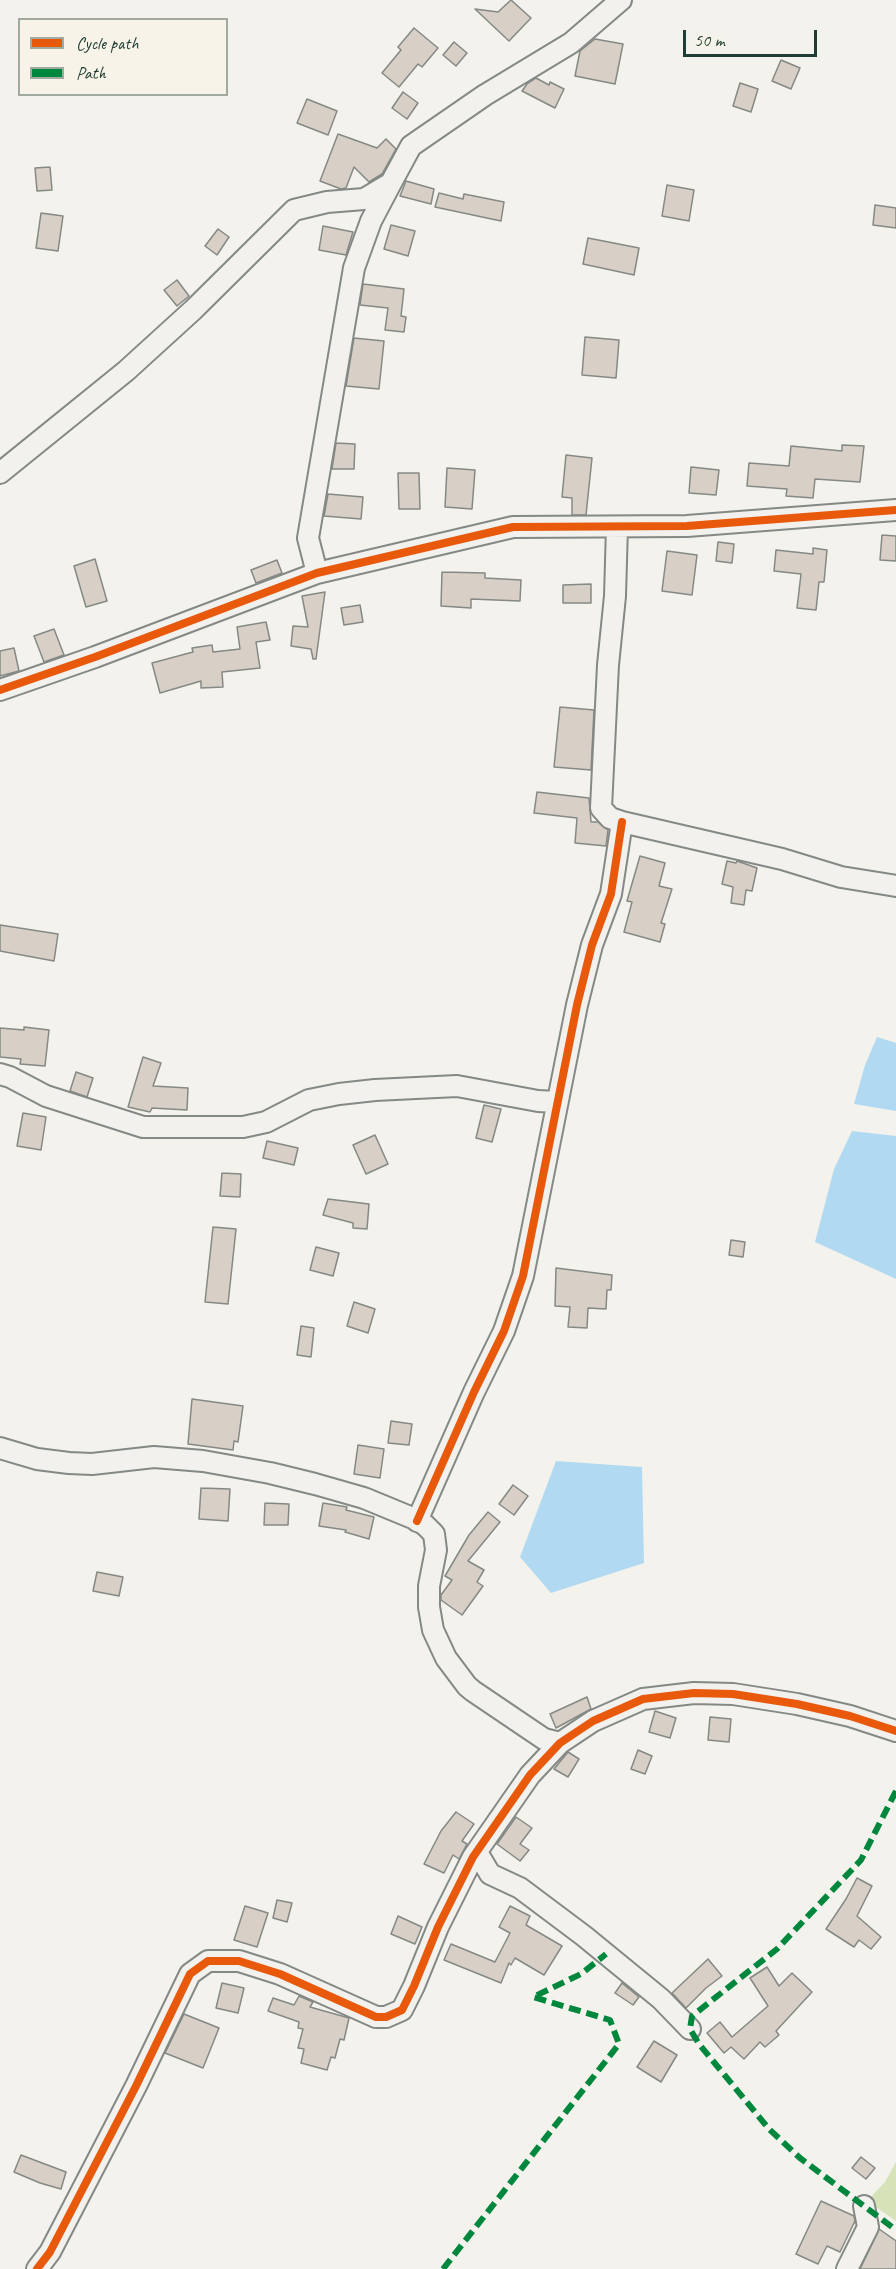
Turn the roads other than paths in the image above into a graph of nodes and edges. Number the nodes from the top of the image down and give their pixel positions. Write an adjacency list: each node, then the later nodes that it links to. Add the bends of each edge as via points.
1 (621, 0): 2 (street, via 571,43 411,146)
2 (391, 183): 3 (street, via 364,199 294,210 126,371); 6 (street, via 371,221 354,268 308,538)
3 (0, 473)
4 (896, 510): 5 (street, via 687,526)
5 (617, 527): 6 (street, via 513,527); 8 (street, via 601,808 610,818)
6 (317, 573): 7 (street)
7 (0, 690)
8 (622, 822): 9 (street, via 782,859 841,877); 11 (street, via 611,894 577,1005)
9 (896, 886)
10 (0, 1074): 11 (street, via 46,1096 142,1127 243,1127 266,1122 309,1100 375,1090 457,1086)
11 (557, 1102): 13 (street, via 523,1276 504,1330)
12 (0, 1449): 13 (street, via 69,1463 154,1456 203,1461 325,1487 364,1498)
13 (417, 1521): 15 (street, via 434,1534 436,1550 429,1607 446,1658 473,1691 544,1738)
14 (896, 1731): 15 (street, via 797,1704 733,1694 694,1693 643,1699 594,1721)
15 (560, 1743): 16 (street, via 530,1775)
16 (477, 1852): 17 (street, via 490,1874 520,1888 584,1936 661,1999); 19 (street, via 402,2010 386,2017 376,2017 280,1974 239,1961 208,1961 190,1974 50,2252)
17 (690, 2029)
18 (864, 2206): 20 (street, via 868,2227)
19 (37, 2269)
20 (847, 2269)

